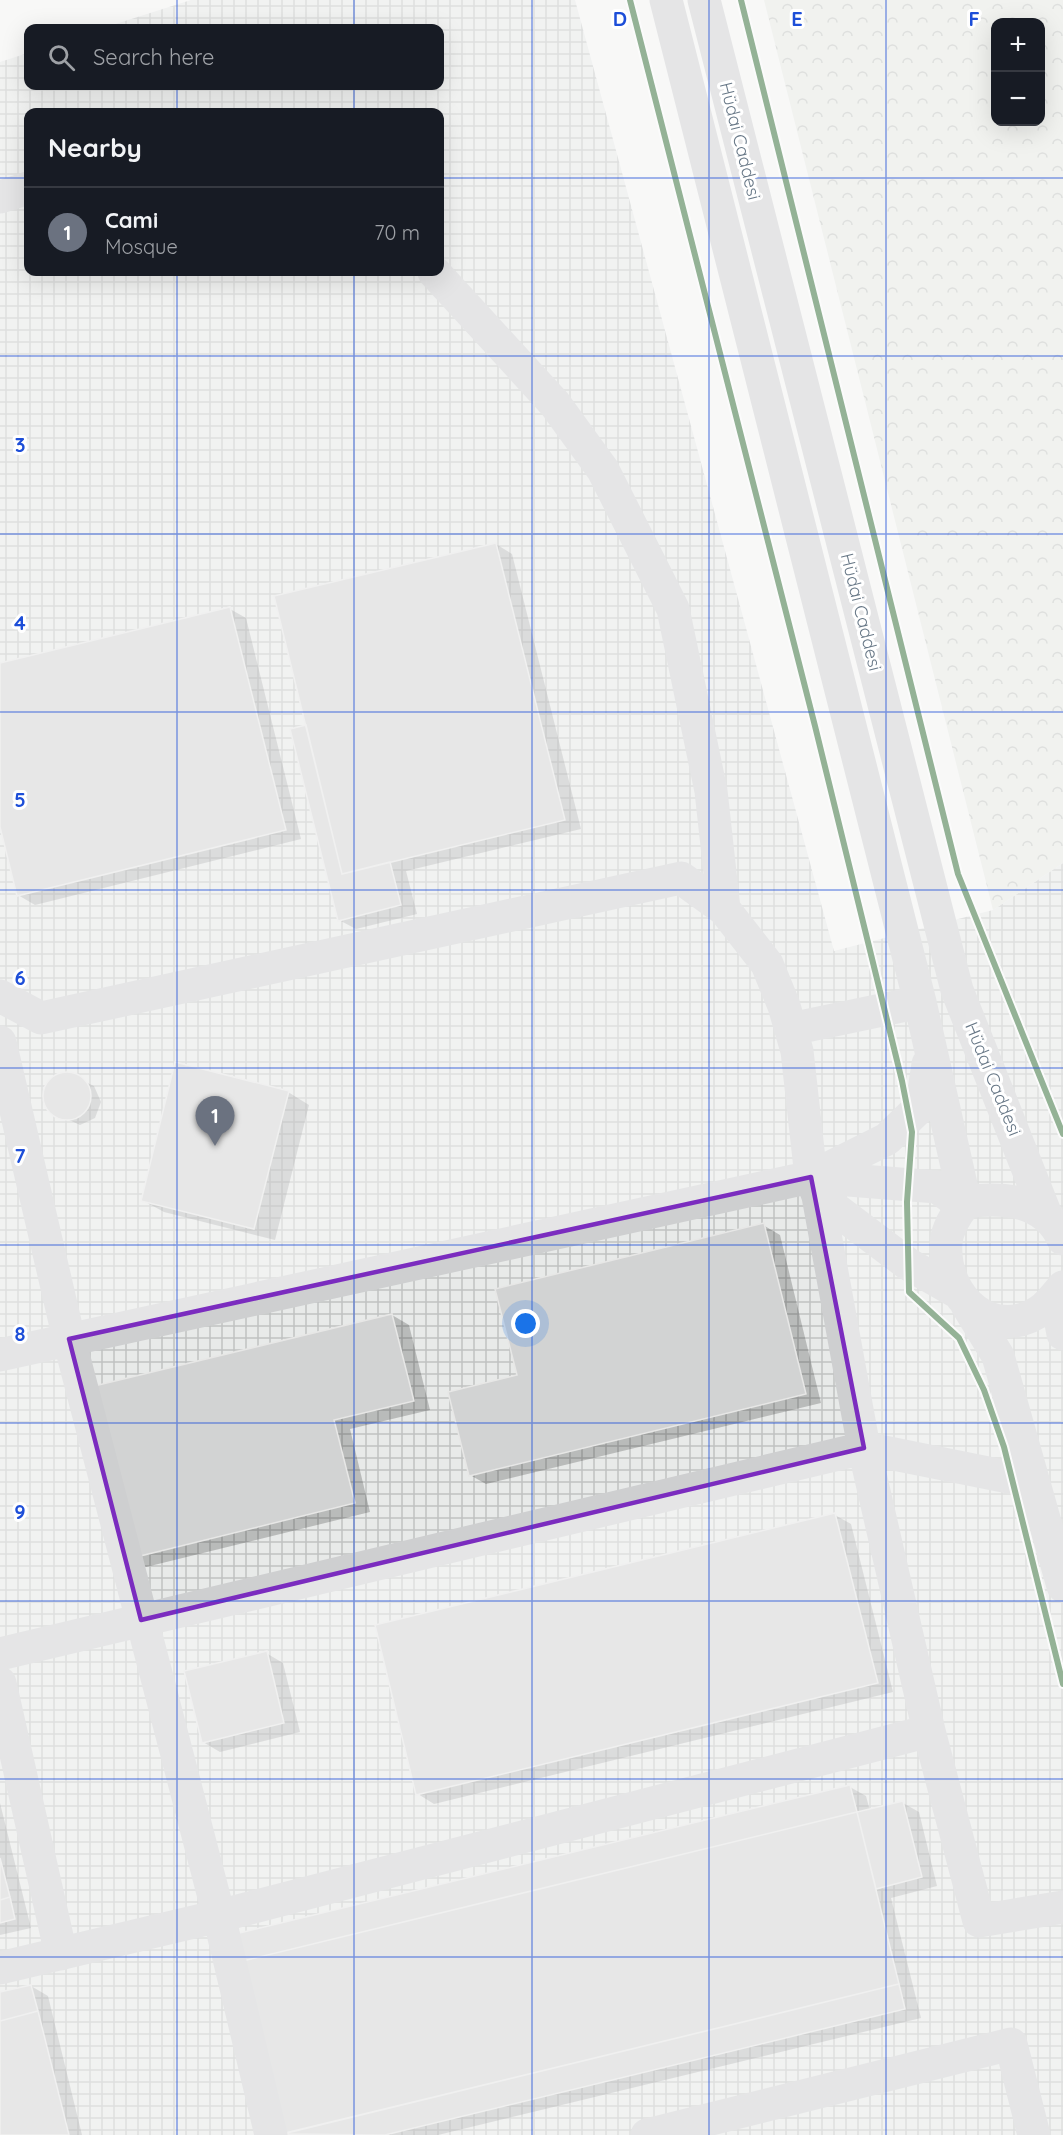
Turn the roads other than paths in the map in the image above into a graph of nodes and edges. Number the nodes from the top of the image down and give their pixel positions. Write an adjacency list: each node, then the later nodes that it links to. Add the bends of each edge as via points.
1 (666, 0): 8 (street, Hüdai Caddesi)
2 (704, 0): 14 (street, Hüdai Caddesi, via 957,990)
3 (24, 189): 4 (street)
4 (0, 197)
5 (438, 276): 6 (street, via 555,404 603,470 673,609 711,791)
6 (724, 909): 7 (street, via 681,878 41,1018); 9 (street, via 767,964)
7 (0, 996)
8 (920, 1002): 9 (street); 11 (street, Hüdai Caddesi)
9 (791, 1029): 12 (street)
10 (0, 1042): 18 (street)
11 (931, 1049): 12 (street, via 922,1105 887,1139); 13 (street, Hüdai Caddesi)
12 (814, 1186): 13 (street, via 937,1187); 16 (street, via 908,1264); 18 (street); 20 (street)
13 (963, 1206): 14 (street, via 1010,1200 1029,1204); 16 (street, via 946,1241 949,1275)
14 (1057, 1225)
15 (1060, 1291): 16 (street, via 1037,1312 1014,1320 981,1315); 17 (street)
16 (961, 1298): 21 (street, via 998,1356)
17 (1063, 1334)
18 (69, 1338): 19 (street); 23 (street)
19 (0, 1355)
20 (864, 1448): 21 (street); 23 (street); 26 (street)
21 (1033, 1482): 22 (street)
22 (1063, 1586)
23 (141, 1620): 24 (street); 28 (street)
24 (0, 1654)
25 (0, 1683): 29 (street)
26 (928, 1731): 27 (street, via 979,1921); 28 (street)
27 (1063, 1907)
28 (219, 1916): 29 (street); 31 (street)
29 (61, 1954): 30 (street)
30 (0, 1968)
31 (271, 2135)
32 (647, 2135): 33 (street, via 1011,2044)
33 (1034, 2135)

